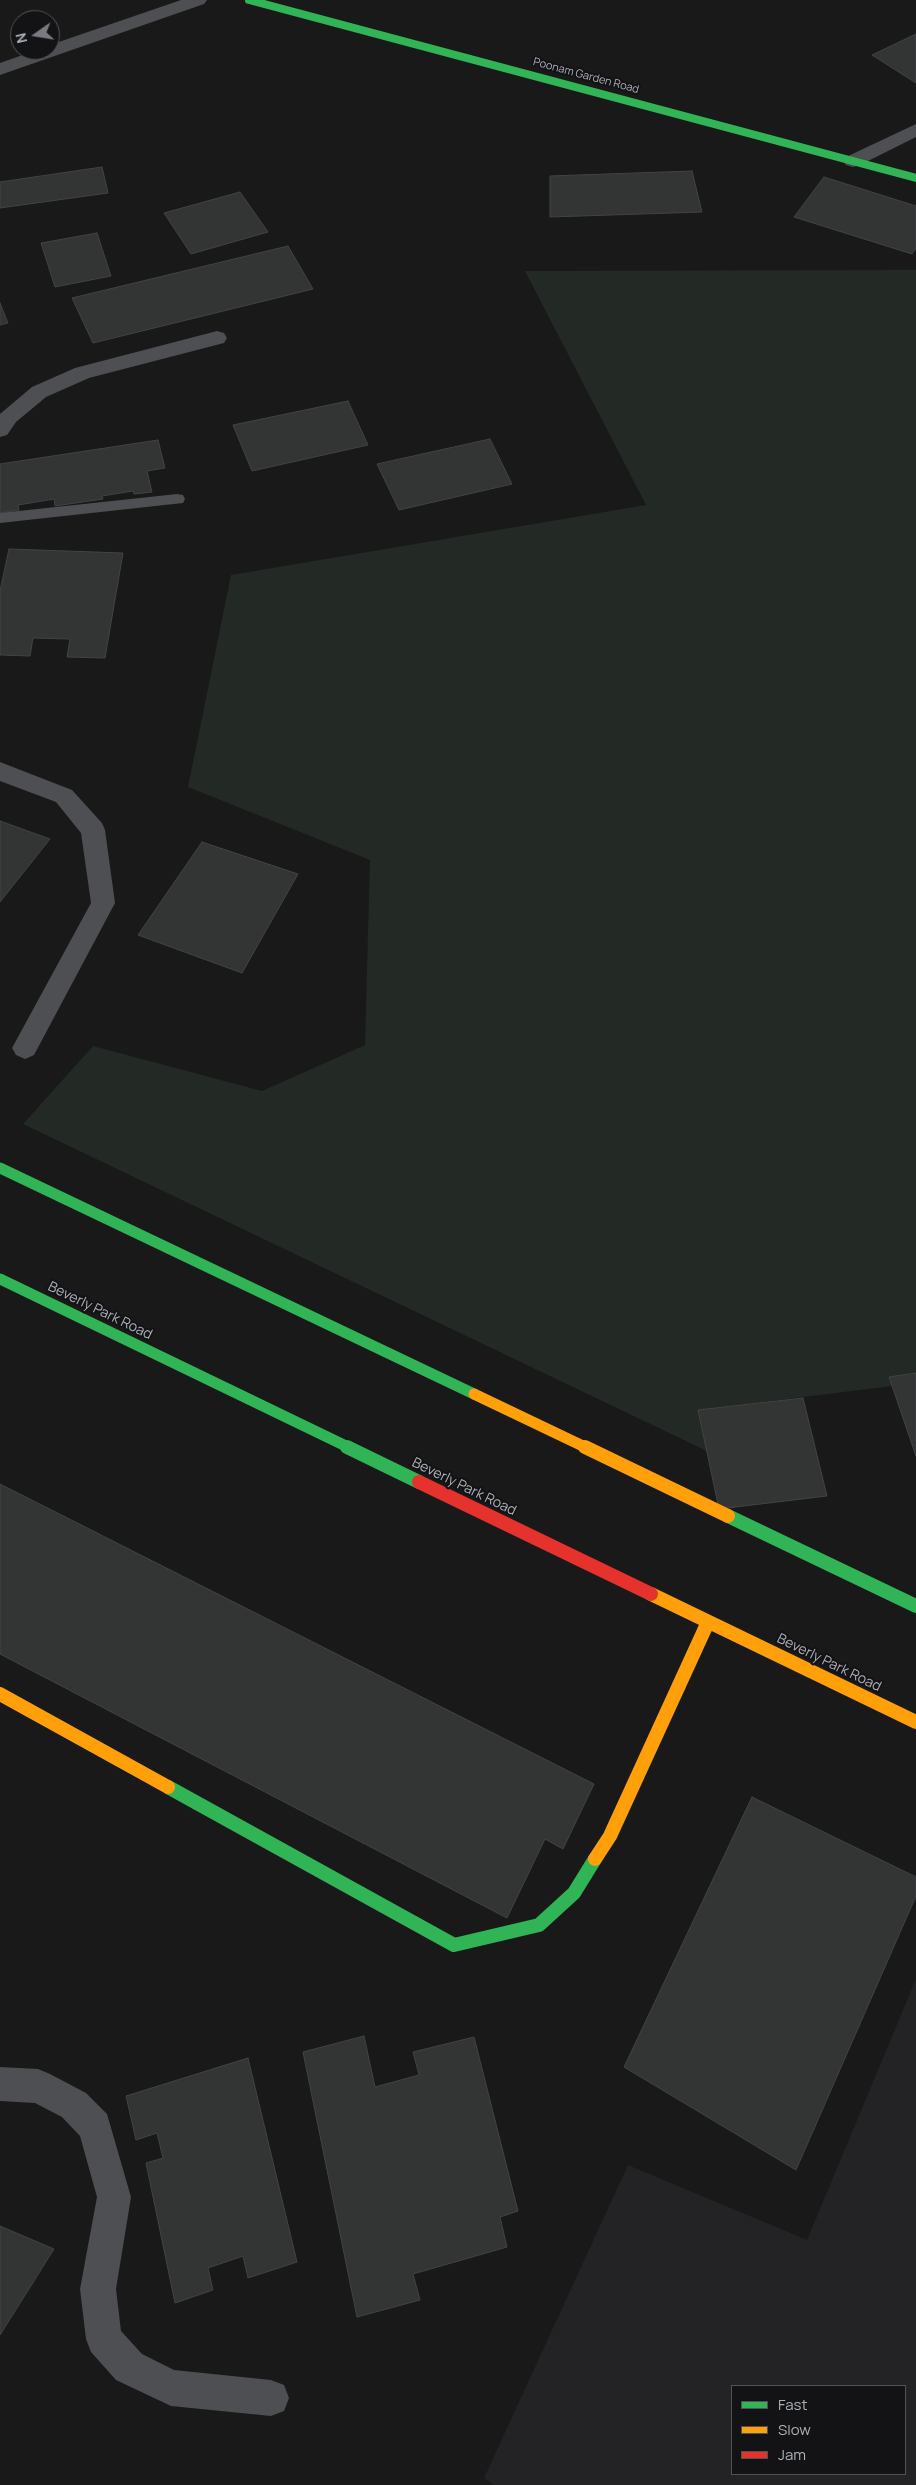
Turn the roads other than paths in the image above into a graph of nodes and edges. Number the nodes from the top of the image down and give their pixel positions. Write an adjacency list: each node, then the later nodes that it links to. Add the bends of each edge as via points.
1 (198, 0): 3 (street)
2 (249, 0): 5 (main road, Poonam Garden Road)
3 (0, 69)
4 (916, 130): 5 (street)
5 (853, 161): 6 (main road, Poonam Garden Road)
6 (916, 178)
7 (217, 338): 8 (street, via 82,373 39,392 9,416)
8 (0, 430)
9 (177, 499): 10 (lane)
10 (0, 518)
11 (0, 771): 12 (street, via 64,796 94,830 103,903)
12 (25, 1048)
13 (0, 1168): 15 (main road)
14 (0, 1279): 16 (main road, Beverly Park Road)
15 (916, 1606)
16 (708, 1622): 17 (main road, via 610,1836 574,1893 539,1925 454,1945); 18 (main road, Beverly Park Road)
17 (0, 1694)
18 (916, 1722)
19 (0, 2084): 20 (street, via 38,2086 74,2105 95,2126 114,2197 98,2289 104,2339 128,2367 171,2388)
20 (271, 2398)

